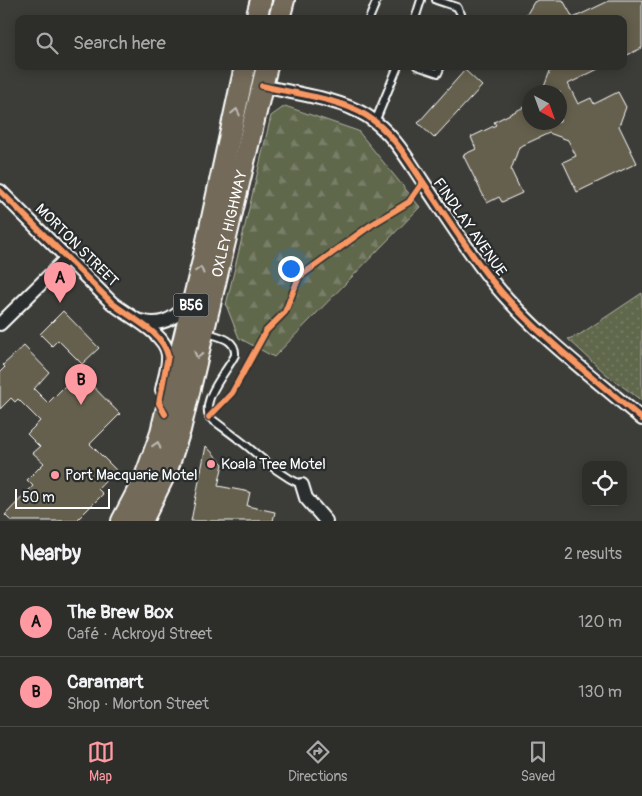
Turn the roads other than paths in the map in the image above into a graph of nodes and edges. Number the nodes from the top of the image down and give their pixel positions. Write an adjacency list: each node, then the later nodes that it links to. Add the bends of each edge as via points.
1 (261, 0): 6 (main road)
2 (284, 0): 7 (main road)
3 (376, 0): 8 (lane)
4 (421, 0): 9 (lane)
5 (436, 0): 10 (lane, via 457,8)
6 (257, 15)
7 (280, 15)
8 (370, 15)
9 (416, 15)
10 (461, 15)
11 (266, 70): 16 (main road, OXLEY HIGHWAY / B56)
12 (396, 70): 17 (lane)
13 (429, 70): 14 (lane, via 438,73)
14 (439, 70)
15 (243, 74): 16 (main road); 20 (main road, OXLEY HIGHWAY / B56, one-way to 15)
16 (262, 86): 17 (street, FINDLAY AVENUE, via 335,103); 23 (main road, OXLEY HIGHWAY / B56)
17 (375, 122): 25 (street, FINDLAY AVENUE, via 404,152 476,260 510,303)
18 (0, 191): 19 (street, MORTON STREET)
19 (67, 258): 21 (street, MORTON STREET, via 112,303); 22 (street)
20 (193, 296): 21 (street, MORTON STREET, via 176,316 163,322 150,324); 24 (main road, OXLEY HIGHWAY / B56)
21 (134, 319): 24 (street, MORTON STREET, via 152,331 166,349 168,356 159,403)
22 (0, 324)
23 (203, 332): 26 (lane, via 226,339 236,348 208,404 209,417 271,467); 28 (main road, OXLEY HIGHWAY / B56, one-way to 28, via 174,449)
24 (164, 414): 27 (main road, OXLEY HIGHWAY / B56, one-way to 24, via 146,477)
25 (642, 419)
26 (302, 485): 29 (street, via 306,498)
27 (122, 521)
28 (142, 521)
29 (326, 521)

